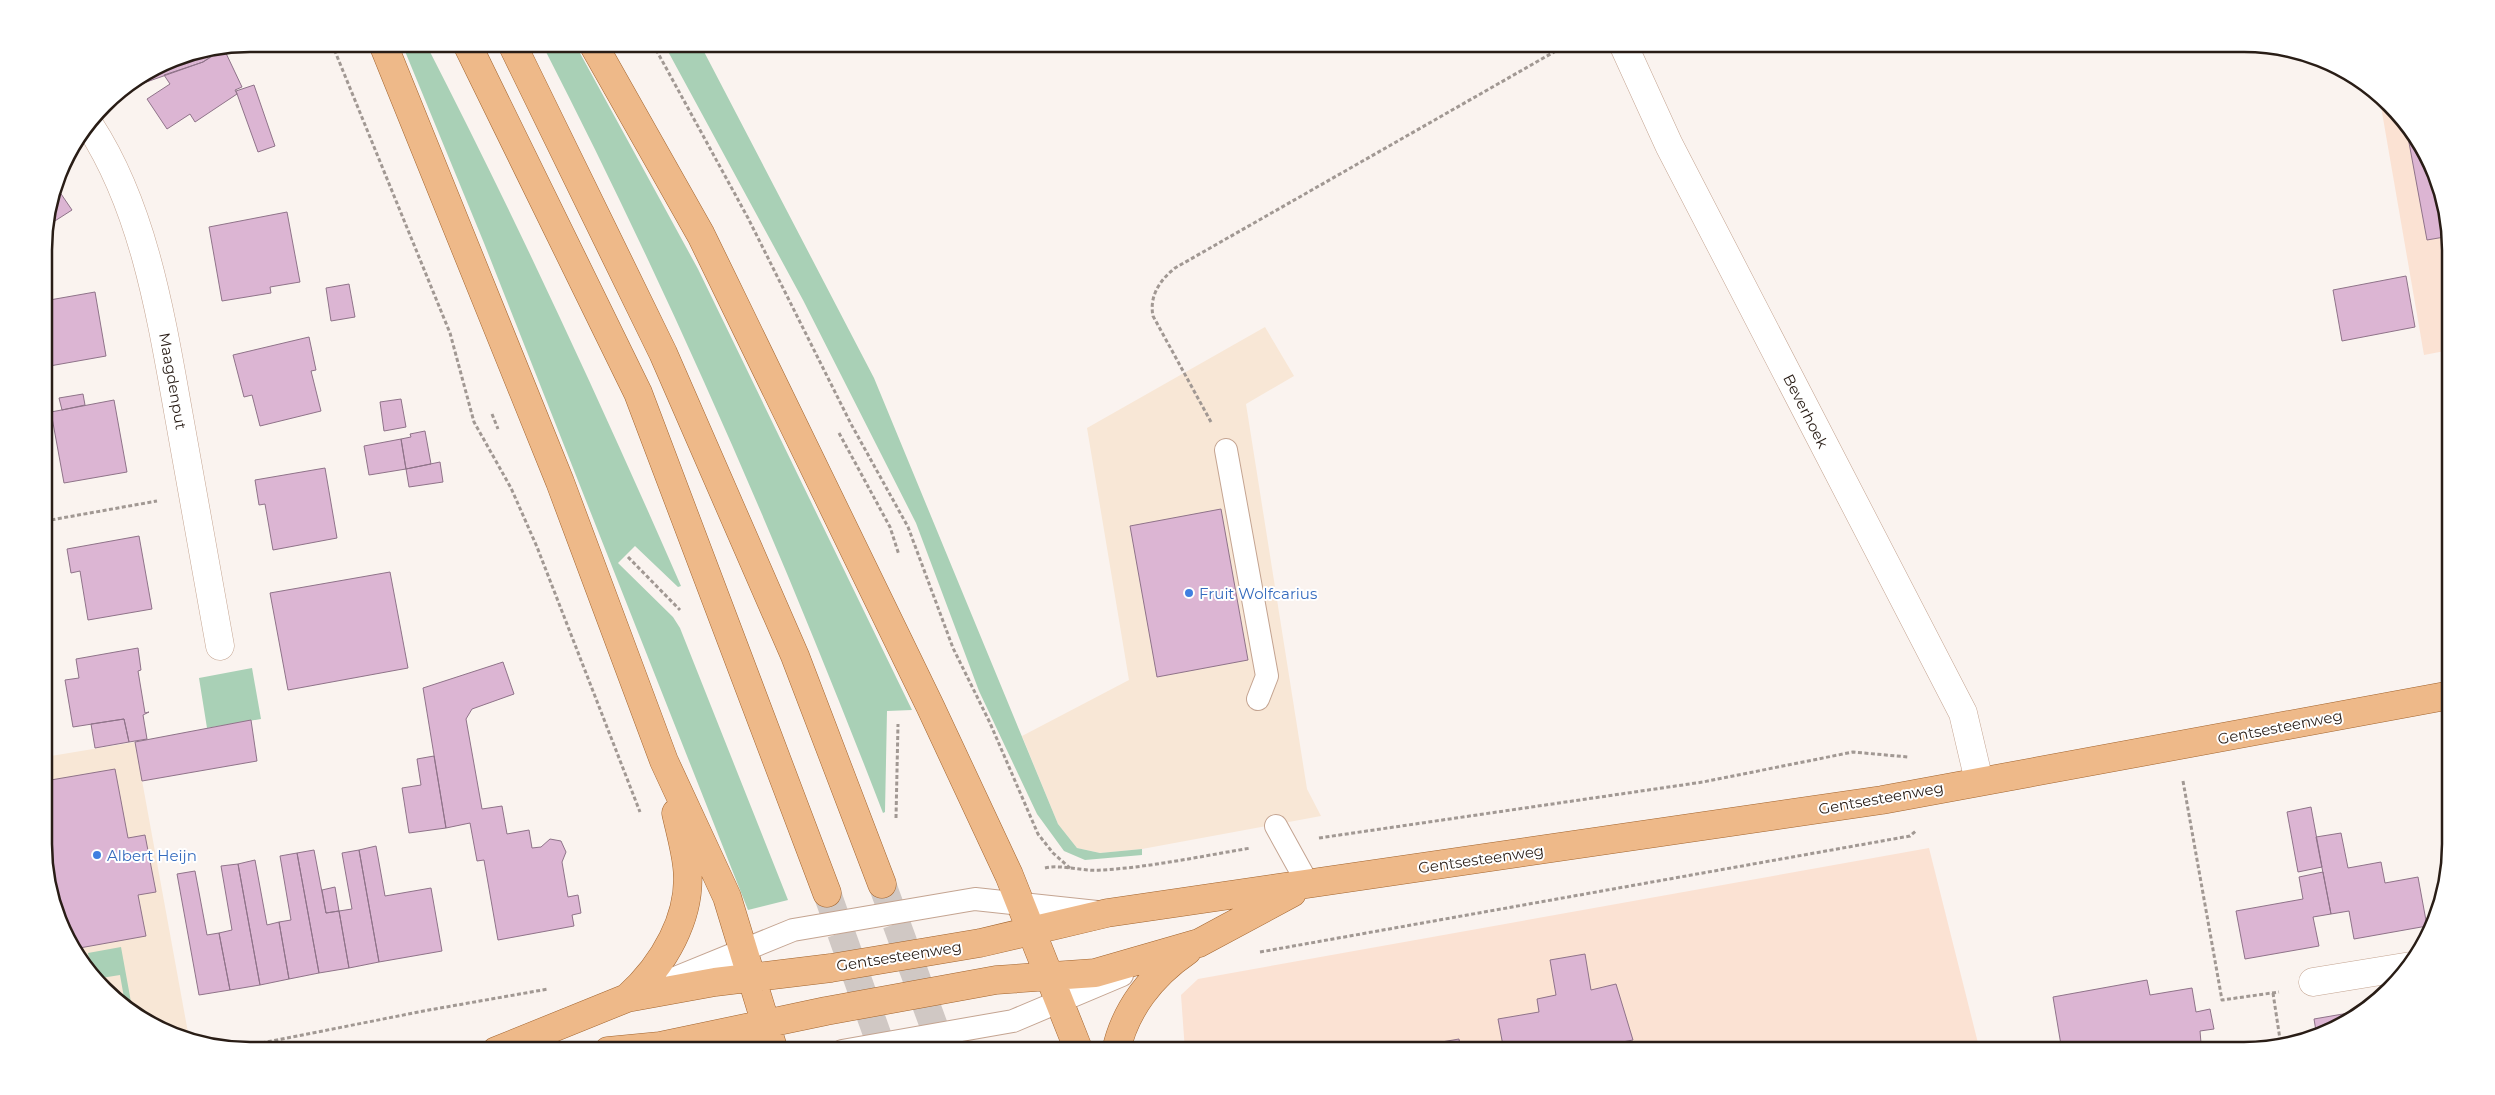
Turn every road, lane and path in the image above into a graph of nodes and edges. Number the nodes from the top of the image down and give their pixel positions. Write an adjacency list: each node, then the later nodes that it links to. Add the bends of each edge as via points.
1 (335, 52): 21 (path, via 450,333 474,422 511,488 537,548)
2 (386, 52): 19 (main road, via 560,482)
3 (471, 52): 29 (main road, via 638,393)
4 (516, 52): 27 (main road, via 667,362 795,656)
5 (598, 52): 30 (main road, via 702,235 930,706)
6 (657, 52): 25 (path, via 748,218 851,424 908,527 953,648 1038,834)
7 (1554, 52): 10 (path, via 1165,276 1152,301 1153,316)
8 (1627, 52): 20 (street, Beverhoek, via 1669,145 1963,713)
9 (92, 131): 11 (street, Maagdenput, via 122,190 143,248 159,306)
10 (1226, 450): 15 (lane, via 1267,676)
11 (193, 494): 12 (path); 13 (street, Maagdenput)
12 (52, 520)
13 (220, 646)
14 (2442, 697): 17 (main road, Gentsesteenweg)
15 (1258, 699)
16 (898, 723): 23 (path)
17 (2177, 746): 20 (main road, Gentsesteenweg); 41 (path, via 2222,1000)
18 (1912, 758): 24 (path, via 1853,752 1703,782)
19 (664, 760): 34 (main road, via 727,897); 42 (main road, via 687,868 684,902 678,929 660,963)
20 (1979, 781): 28 (main road, Gentsesteenweg, via 1882,800)
21 (641, 814)
22 (1925, 824): 35 (path, via 1910,836)
23 (897, 826)
24 (1281, 834): 26 (path, via 1102,870); 28 (lane)
25 (1072, 870)
26 (1087, 870)
27 (882, 884)
28 (1308, 884): 31 (main road, Gentsesteenweg); 33 (main road, Gentsesteenweg)
29 (827, 893)
30 (1020, 904): 31 (lane); 32 (main road); 34 (lane, via 975,899 793,930)
31 (1107, 913): 32 (main road, Gentsesteenweg)
32 (1031, 931): 37 (main road); 38 (main road, Gentsesteenweg, via 980,943 831,968)
33 (1199, 943): 37 (main road, Gentsesteenweg, via 1095,973); 43 (lane); 52 (main road, via 1148,986 1126,1021)
34 (744, 950): 38 (main road); 42 (lane)
35 (1252, 954)
36 (2399, 968): 39 (street)
37 (1049, 976): 43 (main road); 44 (main road, Gentsesteenweg, via 996,980)
38 (752, 977): 42 (main road, Gentsesteenweg); 44 (main road)
39 (2313, 982): 41 (path)
40 (551, 989): 46 (path)
41 (2273, 993): 45 (path)
42 (627, 998): 47 (main road, Gentsesteenweg)
43 (1059, 1002): 50 (lane, via 1013,1021); 51 (main road)
44 (766, 1024): 48 (main road, Gentsesteenweg); 49 (main road)
45 (2281, 1039)
46 (266, 1042)
47 (518, 1042)
48 (679, 1042)
49 (771, 1042)
50 (893, 1042)
51 (1075, 1042)
52 (1119, 1042)

